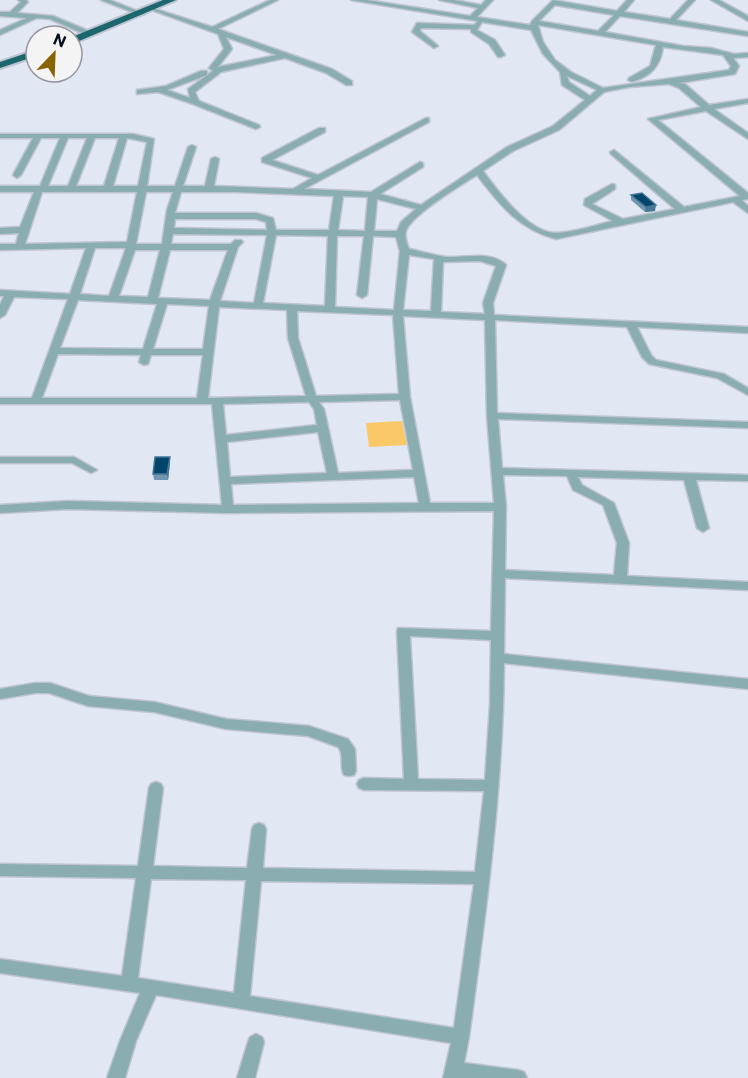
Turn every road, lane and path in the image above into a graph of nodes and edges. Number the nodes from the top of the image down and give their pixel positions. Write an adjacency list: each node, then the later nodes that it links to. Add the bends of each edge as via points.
1 (21, 0): 17 (street, via 25,2)
2 (104, 0): 14 (street)
3 (171, 0): 14 (highway)
4 (180, 0): 14 (highway)
5 (275, 0): 27 (street)
6 (354, 0): 15 (street)
7 (442, 0): 13 (street)
8 (490, 0): 13 (street)
9 (630, 0): 18 (street)
10 (692, 0): 23 (street)
11 (714, 0): 21 (street)
12 (555, 2): 18 (street); 24 (street)
13 (482, 7): 20 (street)
14 (149, 11): 27 (street); 30 (highway)
15 (436, 12): 20 (street); 25 (street)
16 (0, 14): 17 (street)
17 (12, 14): 19 (street)
18 (619, 14): 23 (street); 28 (street)
19 (37, 16): 29 (street); 30 (street, via 58,19)
20 (472, 18): 22 (street)
21 (748, 19)
22 (482, 20): 24 (street); 26 (street)
23 (671, 22): 31 (street)
24 (534, 25): 28 (street); 42 (street, via 540,45)
25 (417, 26): 26 (street); 34 (street, via 416,32)
26 (476, 27): 36 (street, via 473,31 492,42)
27 (217, 30): 38 (street); 41 (street, via 228,49)
28 (601, 32): 33 (street)
29 (0, 33)
30 (92, 34): 32 (highway)
31 (748, 34)
32 (84, 37)
33 (660, 44): 35 (street); 45 (street, via 651,72)
34 (434, 46)
35 (726, 54): 37 (street); 43 (street, via 735,66 732,72)
36 (501, 55)
37 (748, 55)
38 (287, 56): 41 (street); 44 (street)
39 (24, 57): 40 (highway)
40 (0, 65)
41 (216, 69): 46 (street); 51 (street, via 191,90)
42 (563, 73): 47 (street); 49 (street, via 565,83)
43 (669, 82): 45 (street); 52 (street, via 682,86)
44 (349, 83)
45 (618, 88): 47 (street)
46 (160, 90): 48 (street); 51 (street)
47 (602, 90): 49 (street)
48 (140, 92)
49 (590, 99): 66 (street, via 556,128 510,149)
50 (748, 100): 52 (street)
51 (196, 102): 54 (street)
52 (707, 108): 60 (street); 80 (street, via 655,117 652,122)
53 (426, 120): 68 (street)
54 (256, 127)
55 (322, 130): 68 (street, via 265,160)
56 (0, 136): 57 (street)
57 (38, 136): 58 (street); 67 (street)
58 (65, 137): 59 (street); 72 (street)
59 (92, 137): 61 (street); 73 (street)
60 (748, 137)
61 (123, 138): 70 (street); 74 (street, via 151,141)
62 (192, 147): 75 (street)
63 (614, 152): 83 (street)
64 (214, 159): 76 (street)
65 (420, 165): 79 (street)
66 (478, 171): 82 (street); 86 (street, via 527,225 541,234 556,237)
67 (16, 175)
68 (319, 178): 77 (street)
69 (612, 187): 86 (street, via 588,201 588,205)
70 (108, 188): 73 (street); 74 (street)
71 (0, 189): 72 (street)
72 (41, 189): 73 (street); 87 (street)
73 (71, 189)
74 (142, 189): 75 (street); 97 (street)
75 (177, 189): 76 (street); 85 (street)
76 (209, 189): 77 (street)
77 (294, 191): 78 (street)
78 (339, 193): 79 (street); 92 (street)
79 (373, 195): 82 (street); 93 (street)
80 (747, 197): 81 (street)
81 (735, 199): 83 (street); 84 (street)
82 (422, 208): 94 (street, via 404,224)
83 (681, 210): 86 (street)
84 (748, 210)
85 (170, 216): 88 (street, via 265,217); 90 (street)
86 (624, 223)
87 (24, 230): 89 (street); 95 (street)
88 (272, 230): 91 (street); 92 (street); 109 (street)
89 (0, 231)
90 (167, 231): 91 (street); 98 (street)
91 (243, 231): 100 (street)
92 (333, 231): 93 (street); 111 (street)
93 (368, 232): 94 (street); 104 (street)
94 (400, 234): 101 (street)
95 (20, 246): 96 (street); 99 (street)
96 (91, 246): 97 (street); 105 (street)
97 (131, 246): 98 (street); 106 (street)
98 (166, 246): 100 (street); 107 (street)
99 (0, 247)
100 (234, 247): 108 (street)
101 (405, 251): 102 (street, via 433,255); 112 (street)
102 (439, 260): 114 (street); 115 (street, via 500,263 488,303)
103 (5, 293): 105 (street); 113 (street)
104 (362, 295)
105 (76, 297): 106 (street); 118 (street)
106 (113, 299): 107 (street)
107 (158, 301): 108 (street); 120 (street)
108 (214, 304): 109 (street); 119 (street)
109 (258, 305): 110 (street)
110 (292, 307): 111 (street); 123 (street, via 293,338)
111 (330, 309): 112 (street)
112 (398, 313): 114 (street); 122 (street)
113 (0, 315)
114 (436, 315): 115 (street)
115 (490, 318): 116 (street); 128 (street)
116 (630, 324): 117 (street); 121 (street, via 653,362 720,376)
117 (748, 330)
118 (53, 351): 120 (street); 125 (street)
119 (207, 352): 120 (street); 126 (street)
120 (146, 356)
121 (748, 392)
122 (405, 397): 123 (street); 135 (street)
123 (312, 399): 127 (street); 130 (street, via 319,409)
124 (0, 401): 125 (street)
125 (36, 401): 126 (street)
126 (202, 401): 127 (street)
127 (217, 401): 131 (street)
128 (492, 416): 129 (street); 134 (street)
129 (748, 424)
130 (322, 428): 131 (street); 137 (street)
131 (221, 440): 140 (street)
132 (0, 460): 133 (street, via 74,460)
133 (91, 470)
134 (498, 471): 136 (street); 142 (street)
135 (419, 473): 137 (street); 141 (street)
136 (572, 473): 138 (street); 147 (street, via 577,487 608,503 623,543)
137 (333, 475): 140 (street)
138 (689, 476): 139 (street); 145 (street)
139 (748, 478)
140 (225, 481): 144 (street)
141 (425, 505): 142 (street); 144 (street)
142 (500, 507): 146 (street)
143 (0, 509): 144 (street, via 68,505)
144 (228, 509)
145 (703, 528)
146 (500, 573): 147 (street); 149 (street)
147 (620, 580): 148 (street)
148 (748, 586)
149 (498, 636): 150 (street); 155 (street, via 403,631)
150 (497, 658): 151 (street); 156 (street, via 498,705)
151 (748, 684)
152 (0, 694): 153 (street, via 50,688 88,700 154,707 226,724 309,731 343,743 348,749)
153 (349, 771)
154 (364, 784): 155 (street)
155 (411, 785): 156 (street)
156 (490, 786): 162 (street)
157 (156, 788): 160 (street)
158 (259, 829): 161 (street)
159 (0, 870): 160 (street)
160 (145, 872): 161 (street); 164 (street)
161 (256, 874): 162 (street); 166 (street)
162 (483, 878): 167 (street)
163 (0, 966): 164 (street)
164 (129, 984): 165 (street)
165 (152, 987): 166 (street); 170 (street)
166 (241, 1002): 167 (street)
167 (461, 1037): 169 (street)
168 (256, 1042): 171 (street)
169 (453, 1074): 172 (street)
170 (116, 1078)
171 (246, 1078)
172 (518, 1078)

